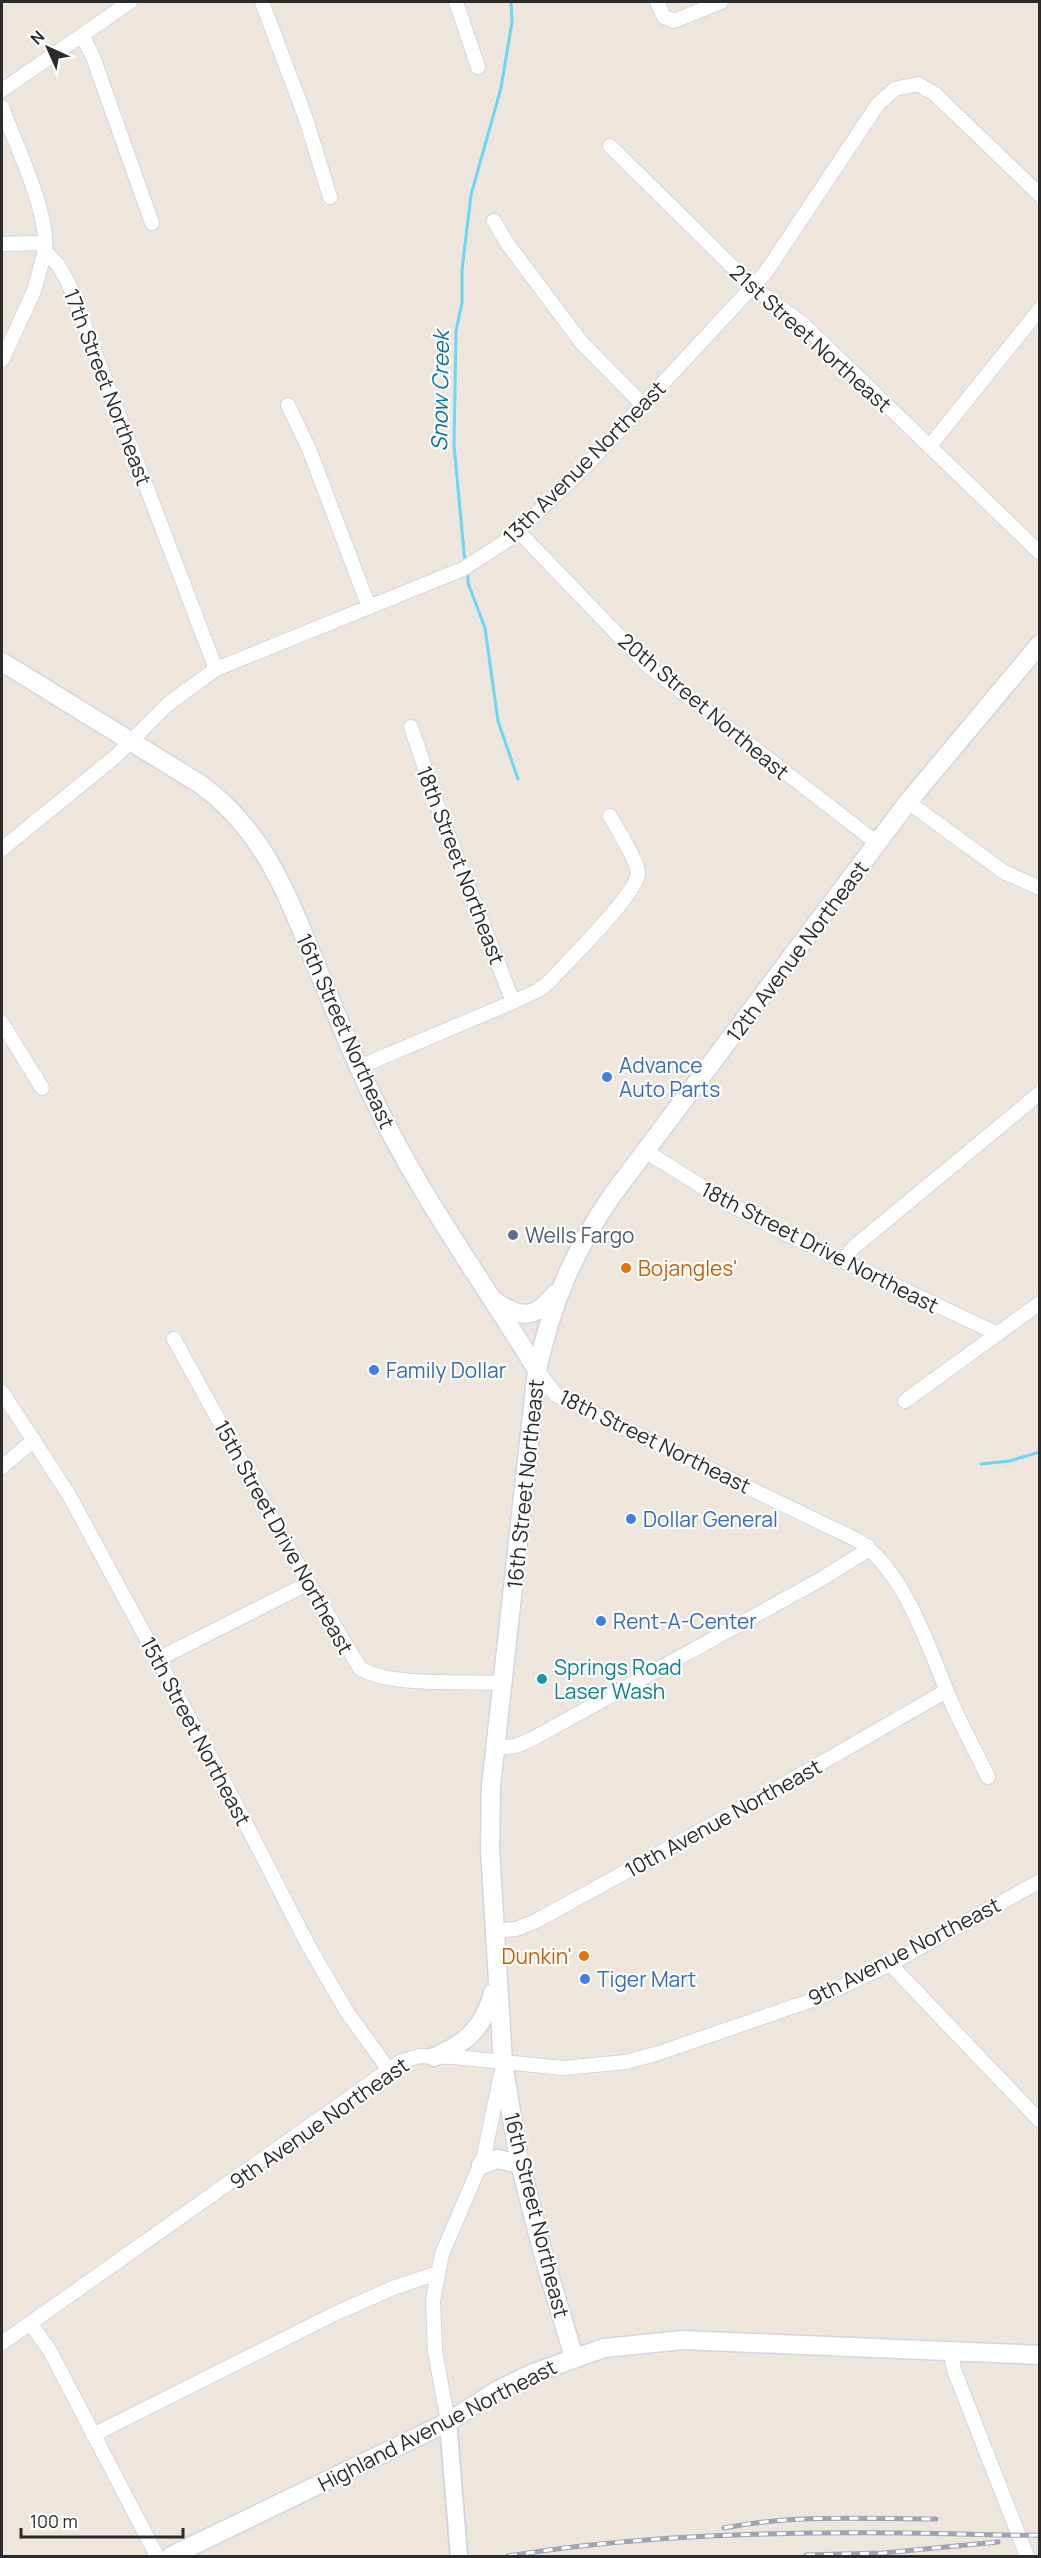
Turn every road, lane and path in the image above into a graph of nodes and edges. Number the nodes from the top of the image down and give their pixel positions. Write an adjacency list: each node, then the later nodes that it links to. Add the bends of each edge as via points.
1 (130, 2): 6 (street)
2 (262, 2): 12 (street, via 306,119)
3 (456, 2): 7 (street)
4 (657, 2): 5 (street, via 664,17 674,21)
5 (720, 2)
6 (82, 35): 8 (street); 14 (street)
7 (478, 67)
8 (2, 90)
9 (2, 107): 16 (street, via 40,212)
10 (610, 146): 17 (street, 21st Street Northeast)
11 (1040, 195): 17 (street, 13th Avenue Northeast, via 935,94 918,84 895,89 878,104)
12 (330, 197)
13 (494, 221): 21 (street, via 582,343)
14 (152, 223)
15 (2, 244): 16 (street, via 40,243)
16 (45, 251): 19 (street, via 34,291); 28 (street, 17th Street Northeast, via 68,282)
17 (753, 287): 21 (street, 13th Avenue Northeast); 22 (street, 21st Street Northeast, via 803,324)
18 (1040, 309): 22 (street)
19 (2, 360)
20 (288, 405): 25 (street, via 309,449)
21 (643, 405): 23 (street, 13th Avenue Northeast)
22 (929, 447): 24 (street, 21st Street Northeast)
23 (518, 531): 25 (street, 13th Avenue Northeast, via 463,569); 33 (street, 20th Street Northeast, via 648,666)
24 (1040, 553)
25 (369, 607): 28 (street, 13th Avenue Northeast)
26 (1040, 644): 31 (main road, 12th Avenue Northeast)
27 (2, 662): 30 (main road, 16th Street Northeast)
28 (216, 669): 30 (street, 13th Avenue Northeast, via 168,704)
29 (411, 727): 36 (street, 18th Street Northeast, via 437,806)
30 (130, 740): 34 (street, 13th Avenue Northeast, via 116,756); 38 (main road, 16th Street Northeast, via 215,795 258,841 290,901)
31 (909, 802): 33 (main road, 12th Avenue Northeast); 35 (street, via 1004,872)
32 (610, 816): 36 (street, via 637,870 633,889 549,982)
33 (877, 843): 41 (main road, 12th Avenue Northeast)
34 (2, 849)
35 (1040, 888)
36 (513, 1002): 38 (street)
37 (2, 1023): 39 (street)
38 (359, 1067): 44 (main road, 16th Street Northeast, via 408,1162)
39 (42, 1088)
40 (1040, 1094): 42 (street)
41 (645, 1151): 42 (street, 18th Street Drive Northeast, via 738,1209); 43 (main road, 12th Avenue Northeast, via 588,1231)
42 (842, 1261): 46 (street, 18th Street Drive Northeast)
43 (560, 1288): 44 (main road, via 539,1310 527,1315 514,1313); 48 (main road, 12th Avenue Northeast)
44 (495, 1301): 48 (main road, 16th Street Northeast)
45 (1040, 1303): 46 (street)
46 (998, 1334): 50 (street)
47 (174, 1339): 54 (street, 15th Street Drive Northeast)
48 (537, 1370): 53 (street, 18th Street Northeast, via 556,1395); 56 (main road, 16th Street Northeast)
49 (2, 1392): 51 (street, 15th Street Northeast)
50 (905, 1401)
51 (34, 1440): 52 (street); 55 (street, 15th Street Northeast, via 69,1495)
52 (2, 1467)
53 (868, 1546): 57 (street, 18th Street Northeast, via 910,1608); 58 (street, via 823,1578 532,1739 516,1746)
54 (309, 1583): 55 (street); 56 (street, 15th Street Drive Northeast, via 353,1660 369,1674 396,1679)
55 (158, 1659): 66 (street, 15th Street Northeast, via 308,1945 347,2012)
56 (503, 1683): 58 (main road, 16th Street Northeast)
57 (946, 1691): 59 (street, 18th Street Northeast); 61 (street, 10th Avenue Northeast, via 536,1921 516,1929)
58 (495, 1748): 61 (main road, 16th Street Northeast, via 489,1824)
59 (988, 1777)
60 (1040, 1881): 62 (street, 9th Avenue Northeast)
61 (495, 1931): 63 (main road, 16th Street Northeast)
62 (890, 1964): 65 (street, 9th Avenue Northeast, via 818,1998 626,2062 563,2068); 67 (street)
63 (496, 1980): 64 (main road, via 488,2011 469,2038); 65 (main road, 16th Street Northeast)
64 (434, 2056): 65 (street, 9th Avenue Northeast); 66 (street, 9th Avenue Northeast, via 413,2057)
65 (503, 2063): 68 (main road, 16th Street Northeast); 69 (street)
66 (390, 2070): 71 (street, 9th Avenue Northeast)
67 (1040, 2121)
68 (520, 2164): 69 (main road, via 497,2159); 75 (main road, 16th Street Northeast)
69 (481, 2165): 70 (street, via 459,2211)
70 (438, 2273): 76 (street, via 432,2328); 77 (street, via 334,2314)
71 (31, 2324): 72 (street, 9th Avenue Northeast); 77 (street, via 50,2351)
72 (2, 2343)
73 (951, 2352): 74 (main road, Highland Avenue Northeast); 75 (main road, Highland Avenue Northeast, via 683,2340 620,2346); 81 (street, via 954,2370)
74 (1040, 2355)
75 (574, 2357): 76 (main road, Highland Avenue Northeast, via 498,2390)
76 (448, 2422): 79 (main road, Highland Avenue Northeast); 80 (street)
77 (93, 2435): 78 (street)
78 (157, 2556)
79 (171, 2556)
80 (459, 2556)
81 (1027, 2556)

